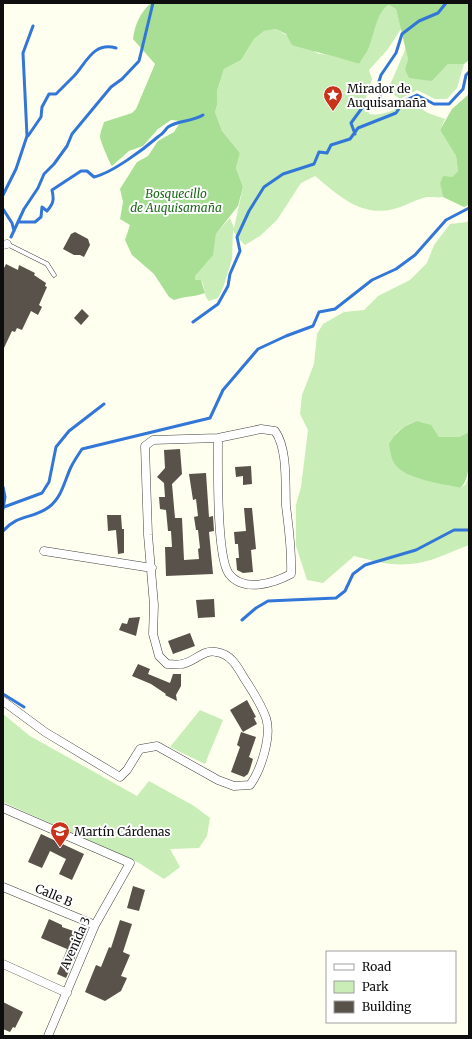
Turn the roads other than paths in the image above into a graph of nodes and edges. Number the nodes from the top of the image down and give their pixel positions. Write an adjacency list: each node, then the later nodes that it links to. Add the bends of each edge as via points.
1 (5, 244): 2 (lane, via 47,264)
2 (54, 275)
3 (218, 438): 3 (street, via 221,543 225,565 230,575 245,584 258,585 283,578 291,574 292,560 280,438 276,431 261,429); 5 (street, via 157,439 145,446 148,535)
4 (44, 551): 5 (street)
5 (152, 568): 6 (street, via 153,634 159,656 167,664 183,664 204,653 215,651 229,656 255,695 267,719 262,763 250,785 234,786 218,780 157,746 140,749 120,777 45,732)
6 (3, 701)
7 (3, 808): 9 (street, Avenida 3, via 130,863)
8 (3, 887): 9 (street, Calle B)
9 (95, 925): 11 (street, Avenida 3)
10 (3, 964): 11 (street)
11 (67, 993): 12 (street, Avenida 3)
12 (48, 1036)

